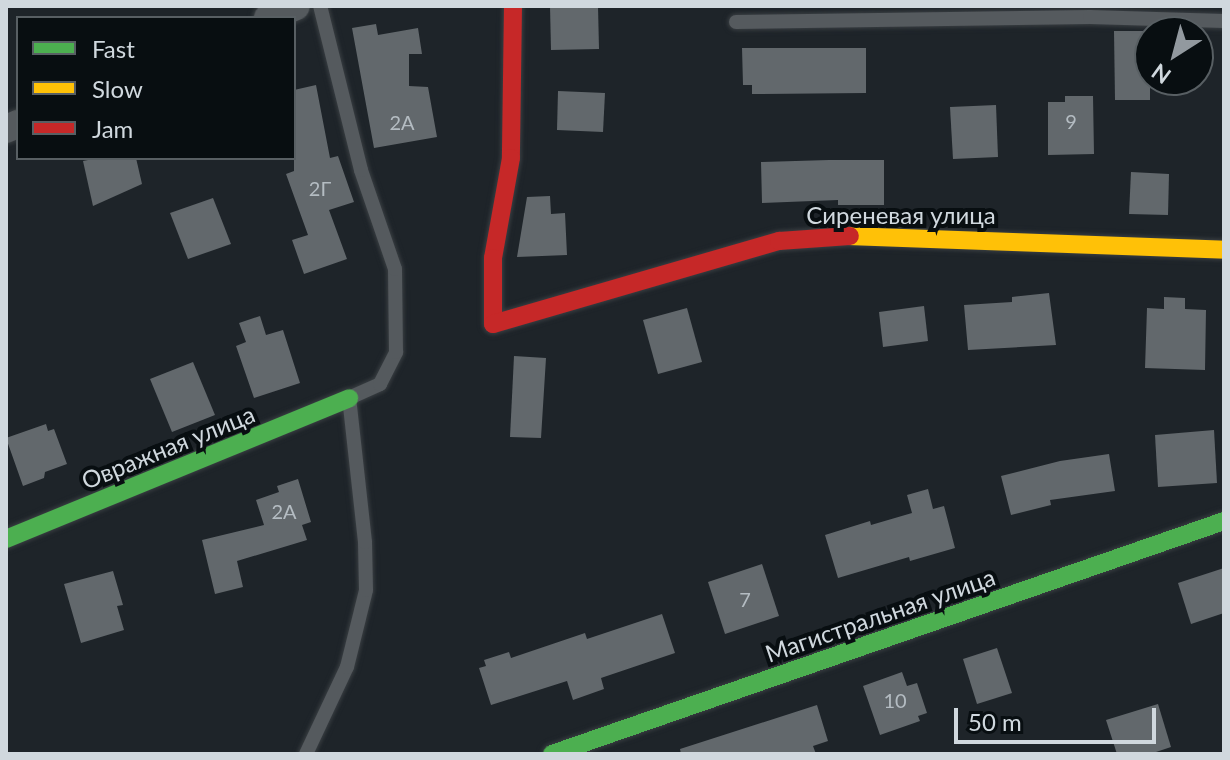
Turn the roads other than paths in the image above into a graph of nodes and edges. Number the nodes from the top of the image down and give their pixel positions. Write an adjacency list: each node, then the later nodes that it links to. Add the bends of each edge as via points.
1 (296, 6): 4 (street)
2 (320, 6): 8 (lane, via 361,170 395,269 396,352 380,384)
3 (513, 6): 7 (street, Сиреневая улица, via 511,158 493,258 493,324 779,241 829,235)
4 (273, 16)
5 (1224, 21): 6 (lane, via 1090,17)
6 (736, 22)
7 (1224, 250)
8 (349, 398): 10 (street, Овражная улица); 11 (lane, via 366,590 347,667)
9 (1224, 521): 12 (street, Магистральная улица)
10 (6, 539)
11 (306, 754)
12 (552, 754)

